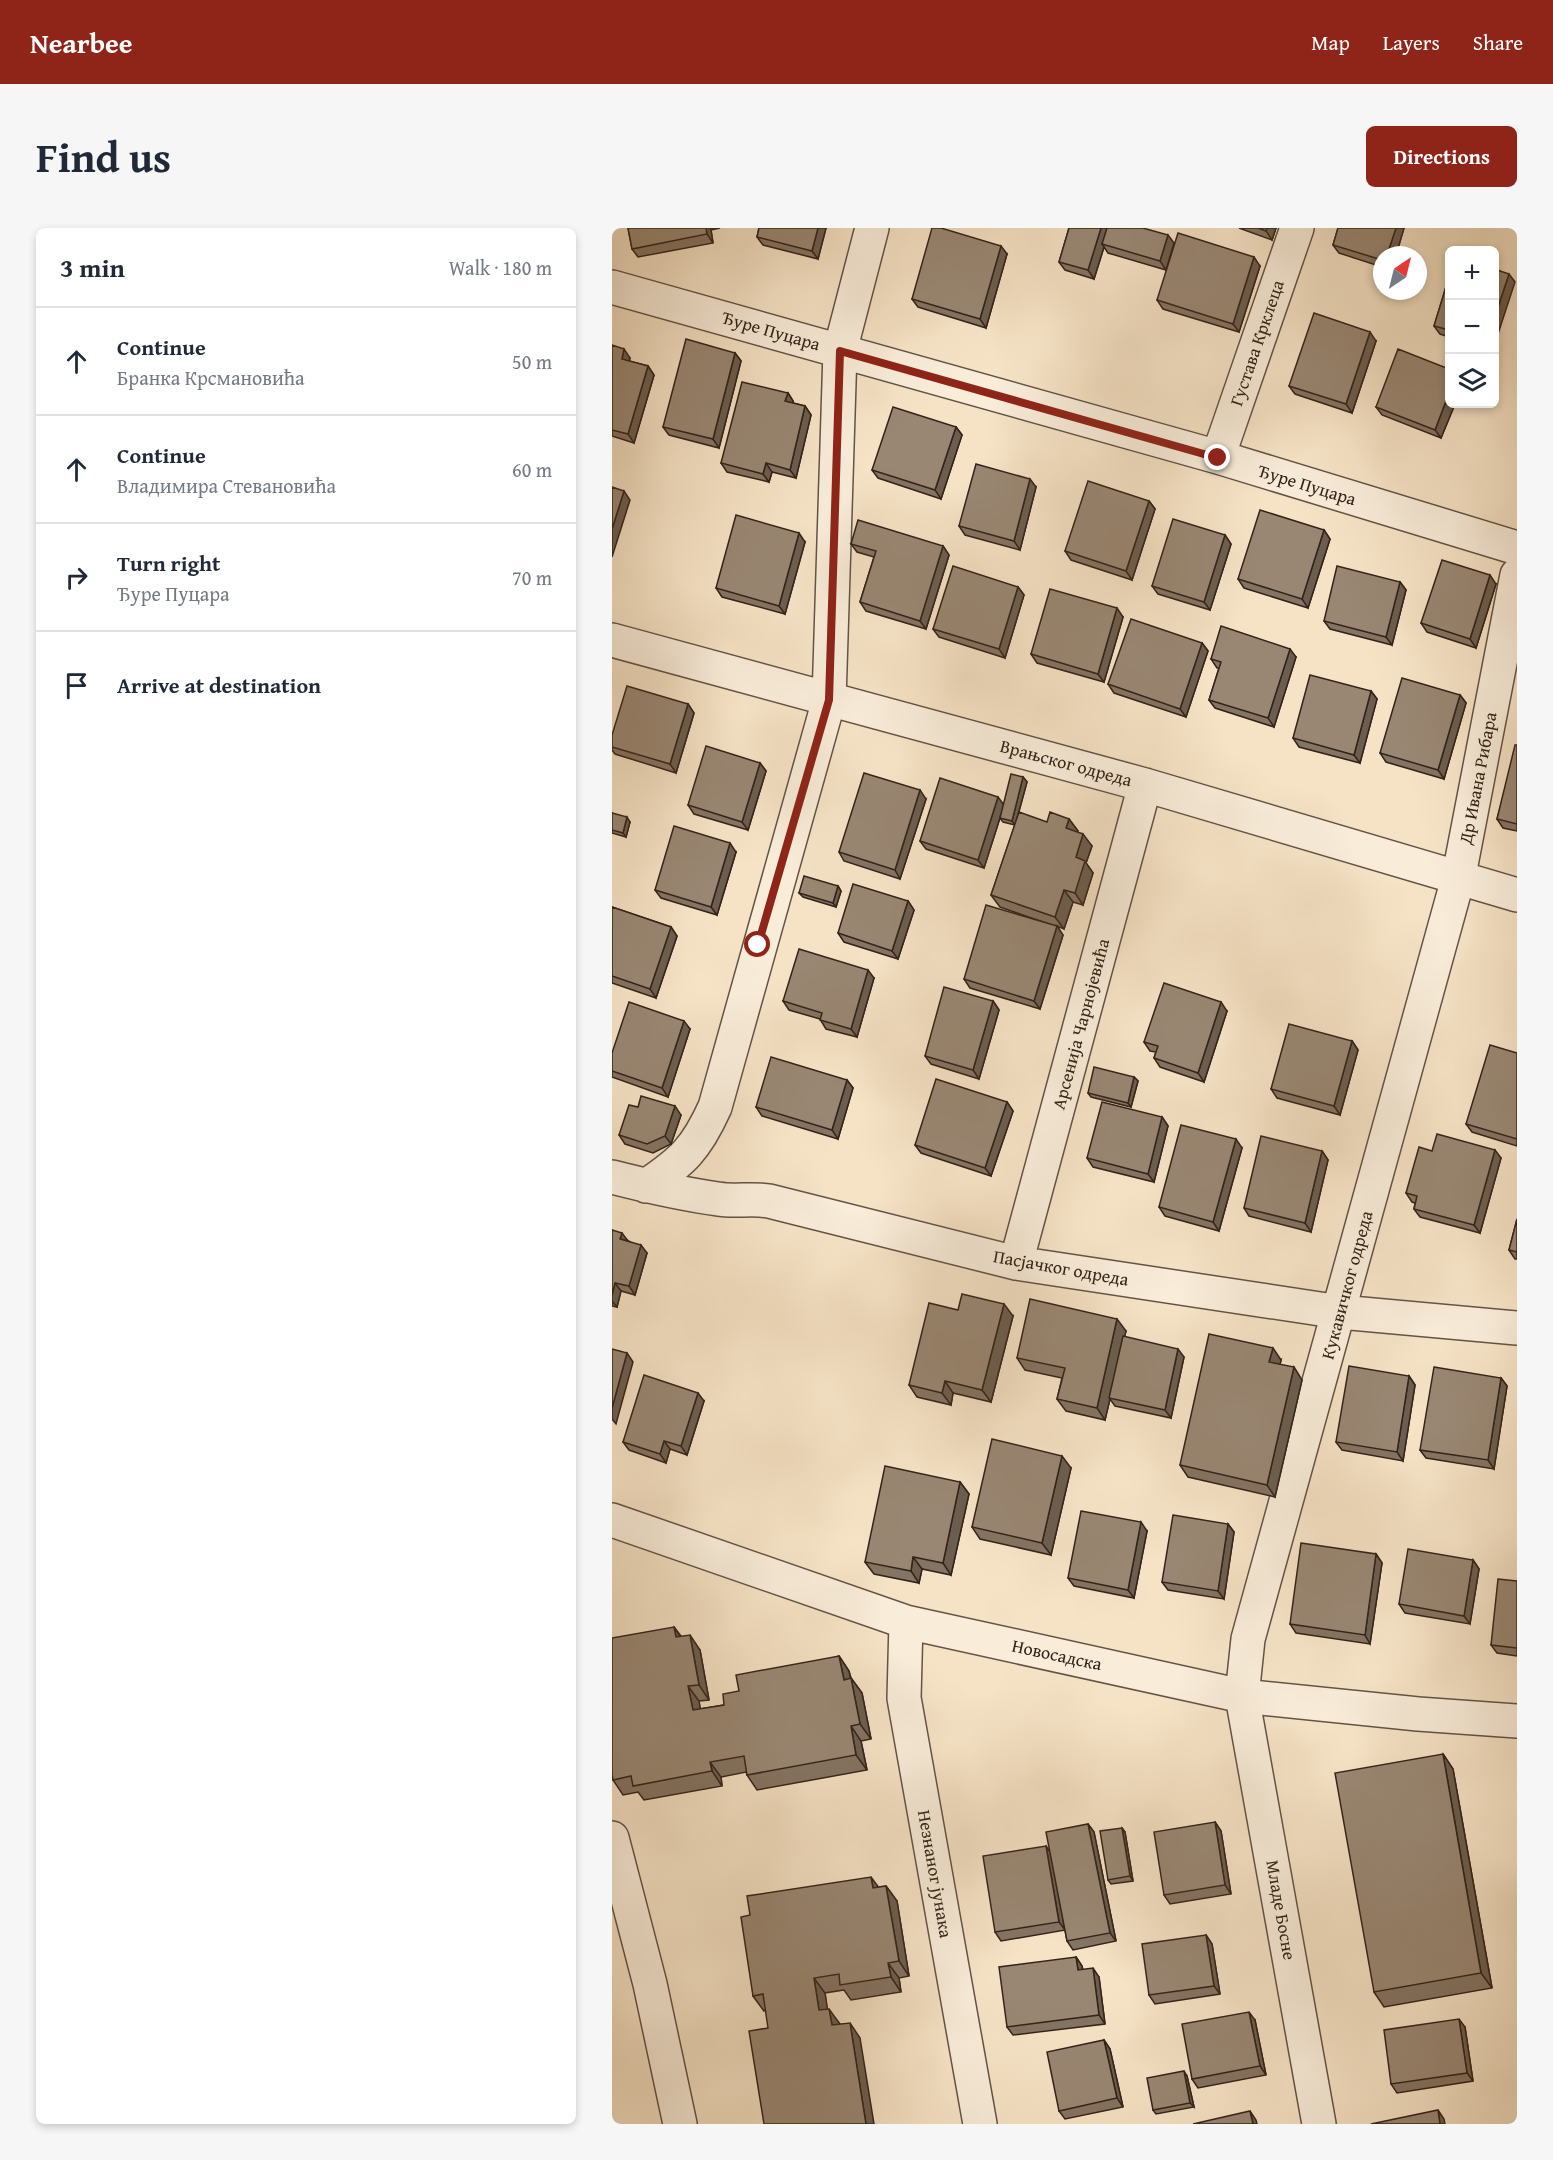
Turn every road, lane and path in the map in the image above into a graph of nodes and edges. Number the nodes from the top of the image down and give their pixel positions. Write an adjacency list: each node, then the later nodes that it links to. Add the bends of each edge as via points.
1 (872, 228): 4 (street)
2 (1297, 228): 5 (street, Густава Крклеца)
3 (612, 287): 4 (street, Ђуре Пуцара)
4 (840, 351): 5 (street, Ђуре Пуцара); 9 (street)
5 (1218, 458): 6 (street, Ђуре Пуцара)
6 (1517, 548)
7 (1517, 575): 11 (street, Др Ивана Рибара)
8 (612, 640): 9 (street, Врањског одреда)
9 (829, 700): 10 (street, Врањског одреда); 14 (street, via 715,1107 688,1155)
10 (1145, 785): 11 (street, Врањског одреда); 15 (street, Арсенија Чарнојевића)
11 (1459, 875): 12 (street, Врањског одреда); 16 (street, Кукавичког одреда)
12 (1517, 895)
13 (612, 1177): 14 (street, Пасјачког одреда)
14 (646, 1186): 15 (street, Пасјачког одреда, via 721,1200 770,1201)
15 (1016, 1263): 16 (street, Пасјачког одреда)
16 (1340, 1312): 17 (street, Пасјачког одреда); 20 (street, Кукавичког одреда, via 1248,1638)
17 (1517, 1328)
18 (612, 1520): 19 (street, Новосадска)
19 (906, 1622): 20 (street, Новосадска); 24 (street, Незнаног јунака, via 904,1698)
20 (1242, 1695): 21 (street, Новосадска); 25 (street, Младе Босне)
21 (1517, 1720)
22 (612, 1838): 23 (street, via 650,1984)
23 (680, 2124)
24 (980, 2124)
25 (1319, 2124)

